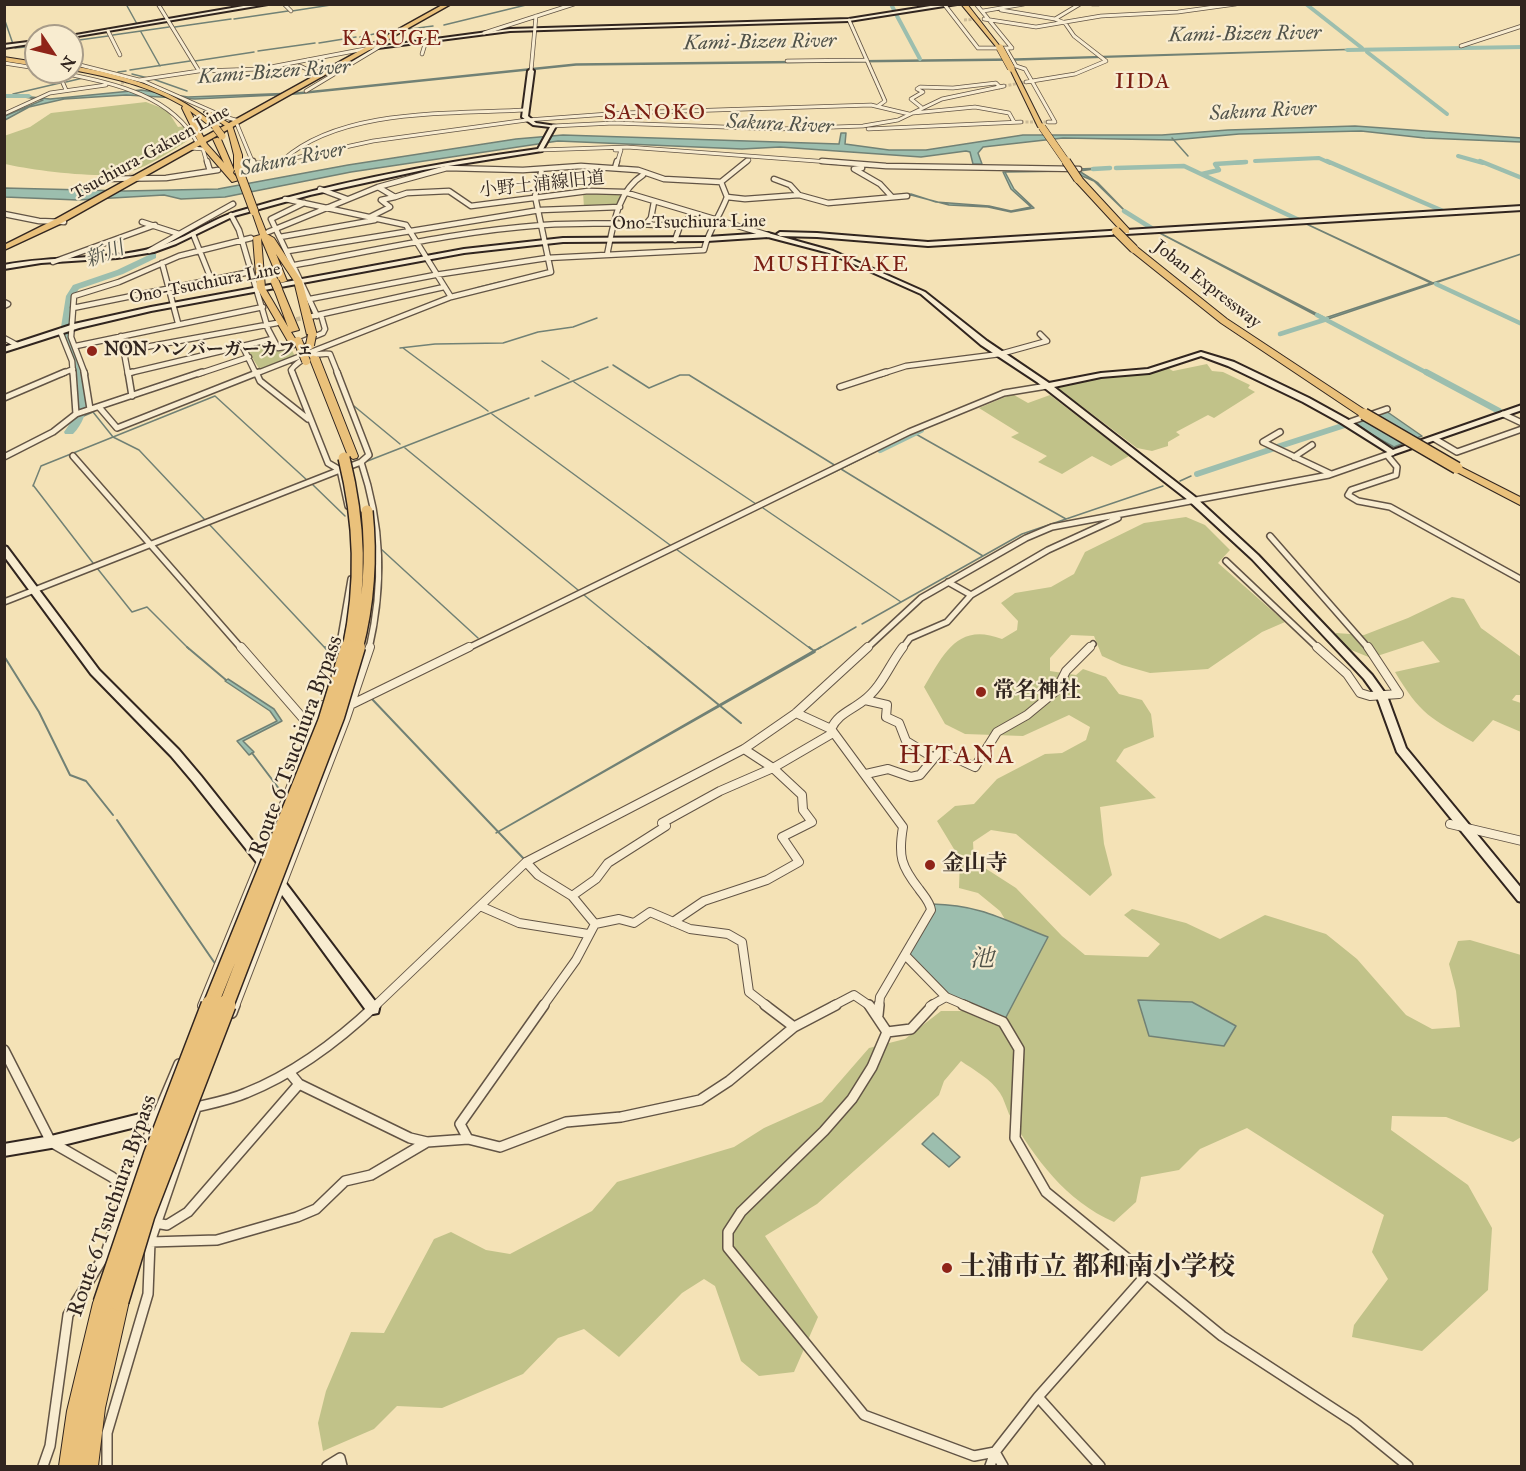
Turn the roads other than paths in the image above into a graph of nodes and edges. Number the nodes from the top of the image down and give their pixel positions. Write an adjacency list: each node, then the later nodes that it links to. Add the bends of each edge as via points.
1 (158, 4): 23 (street)
2 (266, 4): 23 (street)
3 (284, 4): 15 (street)
4 (449, 4): 35 (main road, Tsuchiura-Gakuen Line)
5 (574, 4): 17 (street)
6 (976, 4): 16 (street)
7 (1024, 4): 14 (street)
8 (1080, 4): 19 (street)
9 (1092, 4): 10 (street)
10 (1099, 4)
11 (1236, 4): 24 (street)
12 (945, 5): 13 (street); 20 (street); 21 (street)
13 (960, 5): 36 (highway, Joban Expressway); 43 (highway, Joban Expressway, via 992,49)
14 (1001, 9): 16 (street); 19 (street)
15 (291, 11)
16 (983, 11): 18 (street)
17 (536, 16): 26 (street); 28 (street)
18 (987, 19): 24 (street, via 1032,27); 36 (street, via 1012,47)
19 (1055, 19): 24 (street)
20 (849, 20): 26 (street); 41 (street)
21 (958, 20): 22 (street); 36 (street, via 978,48)
22 (964, 20)
23 (167, 21): 27 (street); 47 (street)
24 (1065, 23): 52 (street, via 1083,45 1105,58 1101,65 1080,73)
25 (1521, 26): 32 (street)
26 (535, 29): 28 (street); 45 (street)
27 (108, 31): 29 (street); 38 (street)
28 (484, 33): 30 (street)
29 (84, 34)
30 (426, 41): 34 (street); 37 (street)
31 (24, 44): 33 (street)
32 (1461, 46)
33 (4, 47)
34 (379, 47): 35 (street); 59 (street)
35 (370, 48): 47 (street, via 254,69); 48 (main road, Tsuchiura-Gakuen Line)
36 (1003, 49): 43 (highway, Joban Expressway, bridge)
37 (422, 54)
38 (120, 55)
39 (4, 59): 42 (highway)
40 (788, 61): 41 (street)
41 (867, 61): 62 (street, via 885,101)
42 (24, 62)
43 (1010, 64): 52 (street, via 1024,67); 71 (highway, Joban Expressway); 139 (highway, Joban Expressway, bridge, via 1033,127 1068,179 1116,231)
44 (300, 66): 48 (street, via 313,72)
45 (531, 70): 64 (street)
46 (84, 71): 54 (street)
47 (199, 71): 54 (street)
48 (329, 71): 69 (main road, Tsuchiura-Gakuen Line)
49 (84, 72): 51 (highway)
50 (84, 76): 51 (street)
51 (115, 81): 54 (highway, Route 6 Tsuchiura Bypass); 56 (street); 57 (street); 58 (highway, Route 6 Tsuchiura Bypass)
52 (1032, 81): 53 (street); 71 (street, via 1055,122)
53 (1026, 82)
54 (142, 83): 58 (street); 61 (highway, Route 6 Tsuchiura Bypass)
55 (63, 84): 57 (street)
56 (129, 89): 60 (street)
57 (66, 90): 66 (street, via 36,98)
58 (166, 91): 61 (highway, Route 6 Tsuchiura Bypass); 69 (street)
59 (306, 91)
60 (145, 97): 74 (street, via 165,106)
61 (185, 104): 69 (highway); 74 (highway); 86 (highway, Route 6 Tsuchiura Bypass, via 219,137)
62 (878, 106): 65 (street); 67 (street, via 622,112)
63 (921, 106): 63 (street, via 970,92 1002,87 996,82 952,88 920,87 917,89 924,92 911,99); 65 (street)
64 (525, 110): 67 (street); 79 (street, via 402,119 347,128 299,146)
65 (909, 113): 70 (street, via 975,107 1010,113); 73 (street, via 888,122)
66 (4, 114)
67 (527, 120): 72 (street); 79 (street, via 373,141)
68 (1021, 122): 70 (street)
69 (235, 123): 74 (main road, Tsuchiura-Gakuen Line); 79 (street, via 252,165); 86 (highway, via 238,155)
70 (1013, 124): 73 (street)
71 (1045, 125): 139 (highway, Joban Expressway, bridge, via 1078,179)
72 (553, 127): 73 (street, via 614,123); 77 (street)
73 (814, 129)
74 (200, 142): 76 (main road, Tsuchiura-Gakuen Line); 86 (highway)
75 (580, 147): 77 (street); 80 (street); 81 (street, via 621,150)
76 (190, 148): 85 (street, via 203,149); 90 (main road, Tsuchiura-Gakuen Line)
77 (540, 149): 94 (street, via 403,170)
78 (749, 160): 92 (street)
79 (281, 162)
80 (886, 166): 83 (street); 101 (street, via 854,169 880,184)
81 (615, 168): 82 (street); 88 (street, via 638,170)
82 (542, 169): 93 (street, via 447,168); 97 (street)
83 (1079, 169)
84 (218, 170): 85 (street)
85 (210, 171): 89 (street)
86 (234, 173): 131 (highway, Route 6 Tsuchiura Bypass)
87 (150, 175): 89 (street)
88 (643, 175): 92 (street, via 659,180); 95 (street, via 636,177)
89 (176, 177): 90 (street)
90 (132, 179): 90 (street, via 101,179); 119 (main road, Tsuchiura-Gakuen Line)
91 (774, 179): 96 (street, via 790,185)
92 (721, 182): 100 (street)
93 (378, 187): 99 (street); 103 (street)
94 (320, 189): 102 (street); 103 (street)
95 (624, 192): 97 (street, 小野土浦線旧道); 104 (street, 小野土浦線旧道); 108 (street)
96 (799, 195): 100 (street); 101 (street, via 828,203)
97 (535, 196): 107 (street, 小野土浦線旧道); 111 (street)
98 (907, 196): 101 (street)
99 (395, 197): 107 (street, 小野土浦線旧道, via 449,190 466,205); 115 (street, via 381,200 390,207)
100 (727, 197): 118 (street)
101 (892, 197)
102 (285, 199): 105 (street); 114 (street)
103 (347, 199): 109 (street)
104 (654, 202): 113 (street, 小野土浦線旧道); 122 (street)
105 (304, 203): 109 (street); 126 (street, via 273,217)
106 (233, 204): 128 (street)
107 (486, 205): 116 (street)
108 (620, 207): 111 (street); 121 (street)
109 (327, 208): 115 (street); 126 (street)
110 (1521, 208): 130 (street, via 928,244 818,233)
111 (540, 210): 116 (street); 124 (street)
112 (4, 214): 119 (street)
113 (693, 214): 118 (street, 小野土浦線旧道); 125 (street)
114 (231, 215): 129 (street); 136 (street)
115 (370, 217): 117 (street)
116 (495, 217): 127 (street)
117 (381, 219): 127 (street, via 406,225); 132 (street)
118 (718, 220): 130 (street, 小野土浦線旧道); 134 (street)
119 (60, 221): 140 (main road, Tsuchiura-Gakuen Line)
120 (142, 222): 123 (street)
121 (615, 223): 122 (street); 124 (street); 133 (street)
122 (646, 224): 125 (street)
123 (155, 225): 128 (street); 147 (street)
124 (542, 225): 137 (street); 138 (street)
125 (680, 226): 135 (street)
126 (275, 230): 131 (street); 132 (street)
127 (410, 230): 138 (street); 143 (street)
128 (179, 234): 141 (street)
129 (193, 234): 141 (street); 142 (street)
130 (768, 235): 134 (street, Ono-Tsuchiura Line); 180 (street, Ono-Tsuchiura Line, via 831,252 923,293)
131 (260, 236): 136 (street); 154 (highway, via 271,240); 157 (highway); 174 (highway, Route 6 Tsuchiura Bypass)
132 (280, 237): 143 (street)
133 (610, 239): 135 (street, Ono-Tsuchiura Line); 137 (street, Ono-Tsuchiura Line); 144 (street)
134 (707, 239): 135 (street, Ono-Tsuchiura Line); 144 (street, via 704,250)
135 (675, 240)
136 (242, 241): 142 (street); 151 (street)
137 (544, 241): 145 (street, Ono-Tsuchiura Line); 146 (street)
138 (417, 243): 145 (street); 149 (street)
139 (1140, 248): 207 (highway, Joban Expressway, bridge, via 1224,321)
140 (4, 251)
141 (149, 251): 147 (street)
142 (201, 251): 148 (street); 153 (street)
143 (288, 251): 149 (street)
144 (607, 255): 146 (street)
145 (426, 258): 152 (street); 154 (street, Ono-Tsuchiura Line)
146 (547, 258): 152 (street); 158 (street, via 551,272)
147 (53, 262): 150 (street)
148 (162, 263): 155 (street); 162 (street, via 74,296)
149 (295, 265): 154 (street)
150 (4, 267)
151 (250, 272): 153 (street); 157 (street)
152 (435, 275): 156 (street); 159 (street)
153 (211, 279): 155 (street)
154 (301, 281): 157 (street, Ono-Tsuchiura Line); 159 (street); 174 (highway)
155 (168, 287): 160 (street); 162 (street)
156 (444, 287): 158 (street); 163 (street)
157 (258, 289): 160 (street, Ono-Tsuchiura Line); 161 (street); 174 (highway)
158 (450, 297): 184 (street)
159 (310, 299): 163 (street)
160 (173, 304): 165 (street); 168 (street, Ono-Tsuchiura Line)
161 (263, 307): 165 (street); 167 (street)
162 (73, 308): 168 (street)
163 (319, 316): 164 (street); 173 (street, via 326,329 323,333 278,348)
164 (309, 317)
165 (178, 323): 171 (street)
166 (277, 323): 167 (street)
167 (269, 325): 173 (street); 179 (street)
168 (70, 329): 169 (street, Ono-Tsuchiura Line); 177 (street)
169 (60, 331): 175 (street, Ono-Tsuchiura Line); 182 (street)
170 (1040, 334): 180 (street, via 1047,341)
171 (121, 336): 177 (street); 179 (street)
172 (4, 338): 175 (street)
173 (272, 339): 176 (street)
174 (304, 340): 206 (highway, Route 6 Tsuchiura Bypass, bridge)
175 (17, 345): 178 (street, Ono-Tsuchiura Line)
176 (242, 345): 181 (street); 183 (street)
177 (76, 346): 192 (street, via 83,364)
178 (4, 350)
179 (124, 351): 183 (street)
180 (1000, 354): 185 (street, Ono-Tsuchiura Line); 186 (street, via 906,366)
181 (249, 357): 184 (street); 187 (street)
182 (73, 369): 188 (street); 193 (street)
183 (129, 373): 187 (street)
184 (258, 377): 190 (street, via 117,428); 195 (street)
185 (1047, 386): 196 (street, via 1101,375 1149,371 1201,354 1246,371); 210 (street, Ono-Tsuchiura Line); 225 (street, via 1004,393 909,432)
186 (840, 387)
187 (132, 396): 190 (street)
188 (4, 398)
189 (1521, 406): 194 (street)
190 (99, 407): 192 (street)
191 (1387, 409): 196 (street)
192 (88, 410): 193 (street)
193 (77, 414): 204 (street, via 53,432)
194 (1503, 414): 197 (street); 200 (street)
195 (308, 419): 206 (street, via 328,463); 206 (street, via 291,368 309,358 330,354 369,455)
196 (1347, 423): 202 (street)
197 (1521, 423)
198 (1521, 429): 200 (street, via 1457,452)
199 (1280, 432): 205 (street, via 1263,442)
200 (1435, 439): 202 (street)
201 (1312, 445): 205 (street)
202 (1390, 454): 208 (street); 217 (street, via 1397,467 1396,475 1351,490 1348,495 1358,501 1390,507)
203 (73, 456): 214 (street)
204 (4, 457)
205 (1294, 457): 208 (street)
206 (350, 462): 214 (street); 225 (street, via 374,508 381,578 377,614); 227 (street, via 351,583 338,657); 264 (highway, Route 6 Tsuchiura Bypass, bridge, via 361,559 357,610 345,661 325,722 131,1213)
207 (1461, 466): 209 (highway, Joban Expressway); 211 (highway, Joban Expressway)
208 (1331, 474): 210 (street)
209 (1521, 494)
210 (1195, 501): 212 (street); 223 (street, Ono-Tsuchiura Line, via 1255,557)
211 (1521, 503)
212 (1128, 514): 218 (street, via 1052,527); 220 (street, via 1048,550)
213 (1270, 536): 223 (street, via 1366,645 1399,691)
214 (151, 544): 219 (street); 227 (street, via 308,724)
215 (4, 549): 219 (street)
216 (1226, 561): 223 (street, via 1347,674 1360,693)
217 (1521, 580)
218 (948, 582): 220 (street); 226 (street, via 921,598)
219 (34, 591): 221 (street); 236 (street, via 95,672 175,753)
220 (971, 594): 224 (street, via 947,622 910,638 890,671)
221 (4, 602)
222 (1093, 644): 230 (street, via 1066,671 1056,691 1027,715 997,732 975,767 940,751)
223 (1382, 696): 234 (street, Ono-Tsuchiura Line, via 1401,749)
224 (865, 700): 228 (street, via 836,718); 230 (street, via 887,705 886,717 899,723 906,741)
225 (349, 704): 227 (street); 238 (street)
226 (796, 713): 228 (street); 229 (street)
227 (316, 724): 236 (street)
228 (832, 731): 231 (street); 232 (street)
229 (744, 749): 231 (street); 237 (street)
230 (934, 758): 232 (street, via 920,775 911,777 888,769)
231 (773, 768): 239 (street, via 662,823 666,826 608,863 596,879); 242 (street, via 802,795 803,810 812,822 782,837 799,862 746,888 709,900)
232 (866, 774): 245 (street, via 903,827 899,851 908,874 930,904 931,910)
233 (1450, 824): 234 (street)
234 (1464, 830): 235 (street); 240 (street, Ono-Tsuchiura Line)
235 (1521, 841)
236 (261, 860): 238 (street); 255 (street)
237 (526, 862): 239 (street, via 538,875); 241 (street)
238 (281, 885): 247 (street); 254 (street)
239 (572, 896): 243 (street)
240 (1521, 898)
241 (480, 906): 244 (street, via 496,916 541,930); 247 (street)
242 (673, 922): 243 (street, via 650,912 634,923 619,918); 249 (street, via 690,929 728,934 742,942 749,992)
243 (595, 924): 244 (street)
244 (588, 934): 256 (street, via 576,960 460,1124)
245 (906, 956): 246 (street); 248 (street, via 880,998)
246 (946, 997): 250 (street, via 929,1007 911,1029); 263 (street, via 1003,1022 1010,1030 1019,1049 1015,1138 1046,1192)
247 (373, 1010): 252 (street, via 340,1040)
248 (878, 1015): 249 (street, via 854,995); 250 (street)
249 (794, 1028): 256 (street, via 700,1100 566,1122 500,1147)
250 (887, 1032): 266 (street, via 874,1066 836,1119 731,1227 726,1238 728,1248 864,1415 974,1456)
251 (4, 1050): 257 (street)
252 (289, 1072): 253 (street); 254 (street, via 245,1094)
253 (299, 1084): 258 (street); 261 (street, via 188,1212 167,1225)
254 (196, 1107): 255 (street); 261 (street)
255 (156, 1116): 257 (street); 260 (street)
256 (468, 1139): 258 (street)
257 (51, 1142): 259 (street); 260 (street, via 95,1166)
258 (427, 1142): 262 (street, via 371,1175 345,1181 316,1209 297,1217 217,1240)
259 (4, 1150)
260 (126, 1189): 267 (street, via 106,1253 68,1315 50,1446)
261 (155, 1223): 262 (street)
262 (150, 1242): 270 (street, via 148,1294 107,1433)
263 (1147, 1274): 265 (street); 276 (street, via 1222,1335 1354,1422)
264 (111, 1302): 268 (highway, Route 6 Tsuchiura Bypass, via 77,1411); 269 (highway, Route 6 Tsuchiura Bypass)
265 (1038, 1396): 266 (street); 275 (street)
266 (995, 1452): 273 (street); 274 (street)
267 (43, 1467)
268 (69, 1467)
269 (87, 1467)
270 (107, 1467)
271 (327, 1467): 272 (street, via 340,1458)
272 (342, 1467)
273 (990, 1467)
274 (1003, 1467)
275 (1100, 1467)
276 (1408, 1467)

